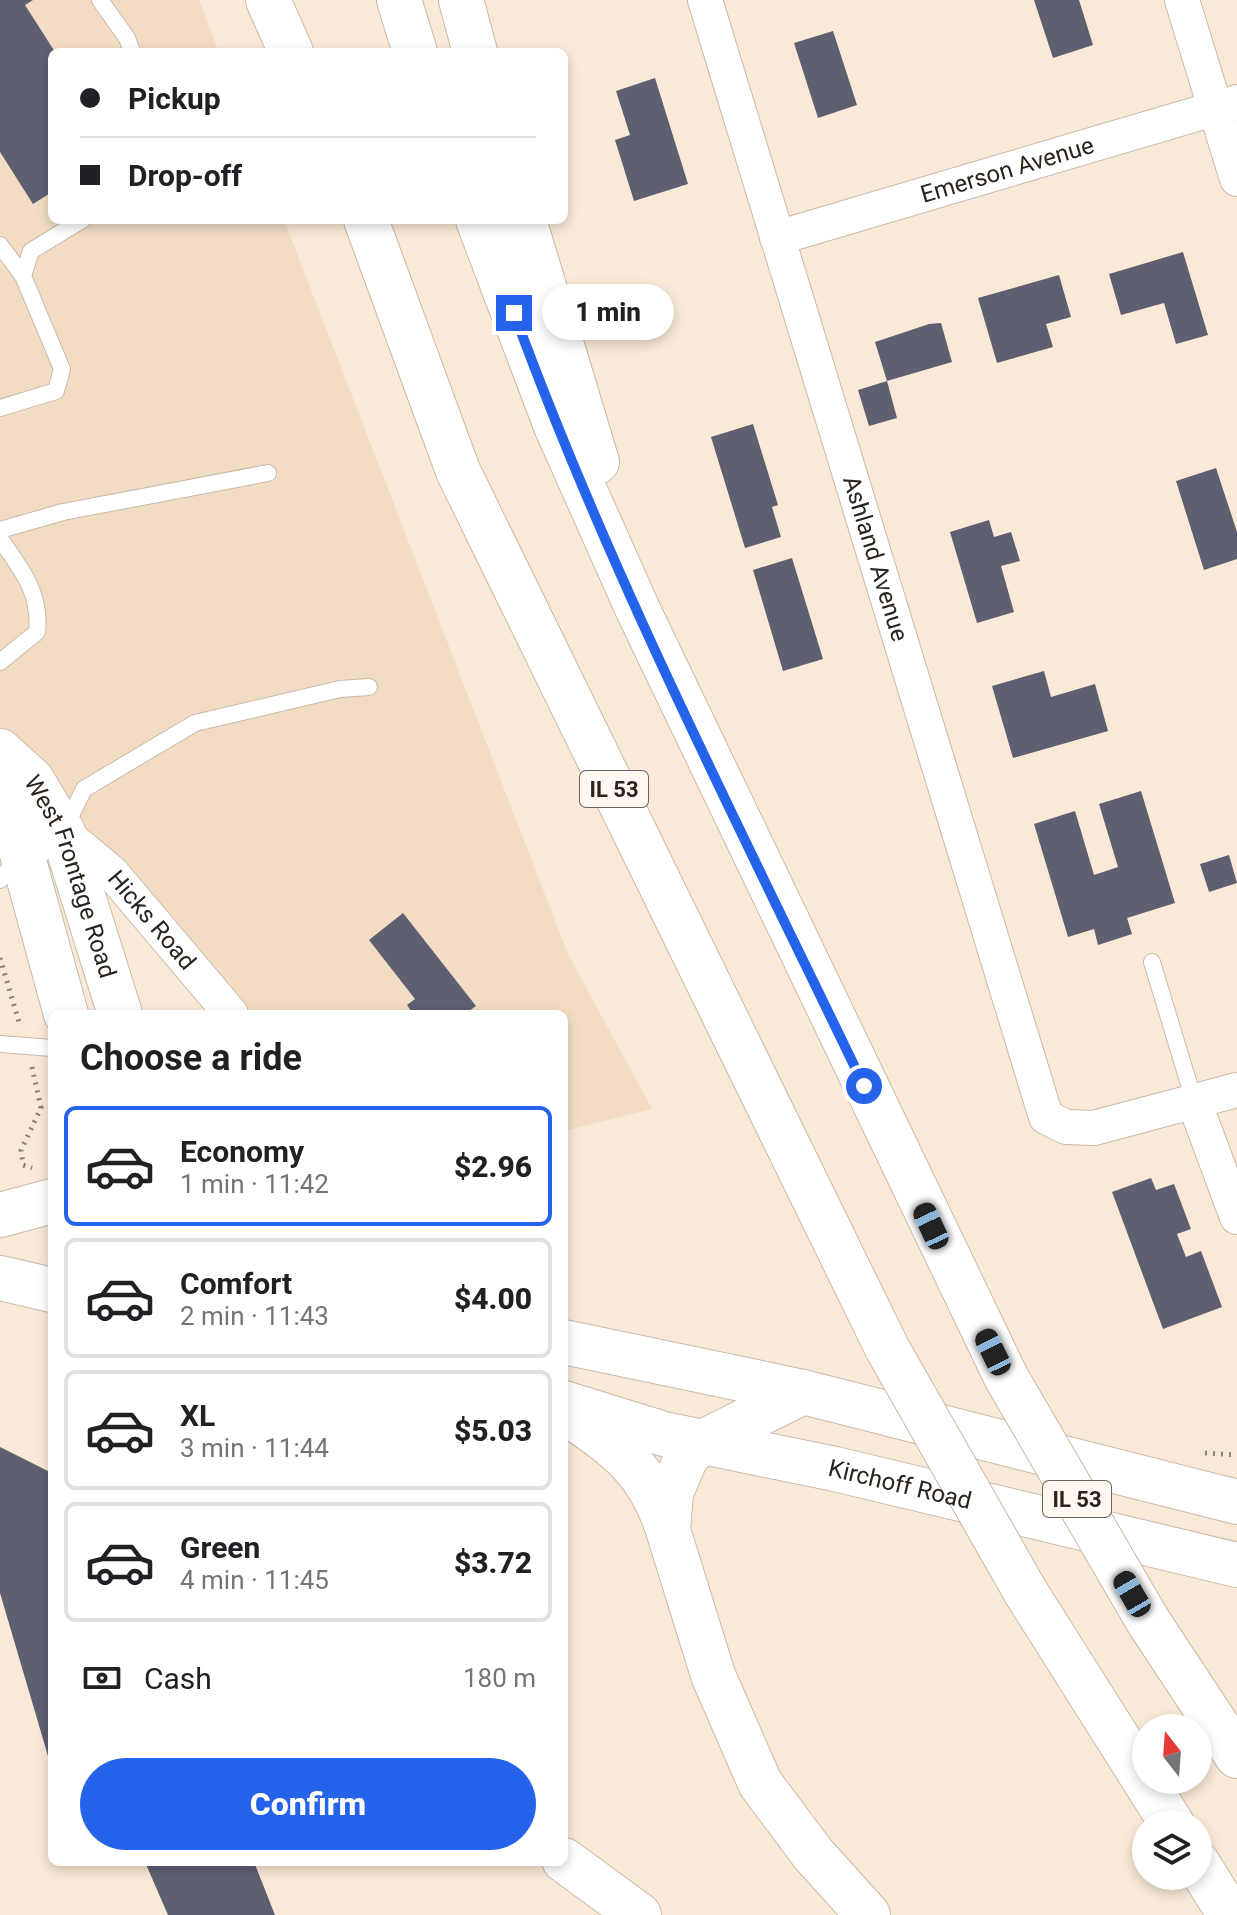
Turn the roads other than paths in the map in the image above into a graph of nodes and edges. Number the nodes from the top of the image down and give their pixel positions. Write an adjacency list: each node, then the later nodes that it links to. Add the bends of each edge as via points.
1 (100, 0): 8 (lane)
2 (268, 0): 9 (main road)
3 (300, 0): 10 (main road)
4 (399, 0): 11 (main road)
5 (461, 0): 12 (main road)
6 (705, 0): 19 (street, Ashland Avenue)
7 (1182, 0): 13 (street)
8 (131, 48)
9 (289, 48)
10 (315, 48)
11 (414, 48)
12 (474, 48)
13 (1226, 106): 14 (street); 19 (street, Emerson Avenue)
14 (1237, 179)
15 (75, 224): 21 (lane, via 31,251)
16 (367, 224): 56 (main road, IL 53, bridge, via 458,471 887,1348 1025,1591)
17 (480, 224): 26 (main road, IL 53, via 556,426)
18 (525, 224): 26 (main road)
19 (777, 238): 40 (street, Ashland Avenue, via 1046,1117 1066,1127 1094,1128)
20 (0, 245): 21 (lane)
21 (23, 276): 22 (lane, via 62,369 56,391)
22 (0, 408)
23 (268, 473): 24 (lane, via 63,512)
24 (0, 530)
25 (0, 539): 27 (lane, via 30,582 40,609 37,632)
26 (638, 610): 55 (main road, IL 53, bridge, via 1006,1377 1148,1621)
27 (0, 662)
28 (369, 687): 31 (lane, via 195,723 84,789)
29 (0, 751): 31 (main road, West Frontage Road, via 32,780)
30 (0, 774): 32 (main road, West Frontage Road)
31 (63, 832): 32 (street); 35 (main road, West Frontage Road); 36 (street, Hicks Road, via 112,873)
32 (11, 867): 34 (main road, West Frontage Road)
33 (1152, 962): 40 (lane)
34 (65, 1010)
35 (119, 1010)
36 (228, 1010)
37 (0, 1044): 38 (lane)
38 (48, 1048)
39 (1237, 1090): 40 (street)
40 (1195, 1104): 43 (street)
41 (48, 1186): 42 (main road)
42 (0, 1216): 44 (main road)
43 (1237, 1217)
44 (48, 1228)
45 (0, 1278): 46 (main road)
46 (48, 1289)
47 (568, 1343): 48 (main road)
48 (803, 1392): 51 (main road); 52 (main road)
49 (568, 1404): 51 (main road, Kirchoff Road)
50 (568, 1414): 53 (main road, via 627,1456 650,1484)
51 (705, 1441): 53 (main road, via 680,1466); 54 (main road, Kirchoff Road)
52 (1237, 1502)
53 (668, 1530): 60 (main road, via 713,1675 760,1783)
54 (1237, 1565)
55 (1237, 1756)
56 (1163, 1810)
57 (568, 1863): 59 (main road)
58 (1212, 1886): 61 (main road)
59 (639, 1915)
60 (868, 1915)
61 (1230, 1915)

